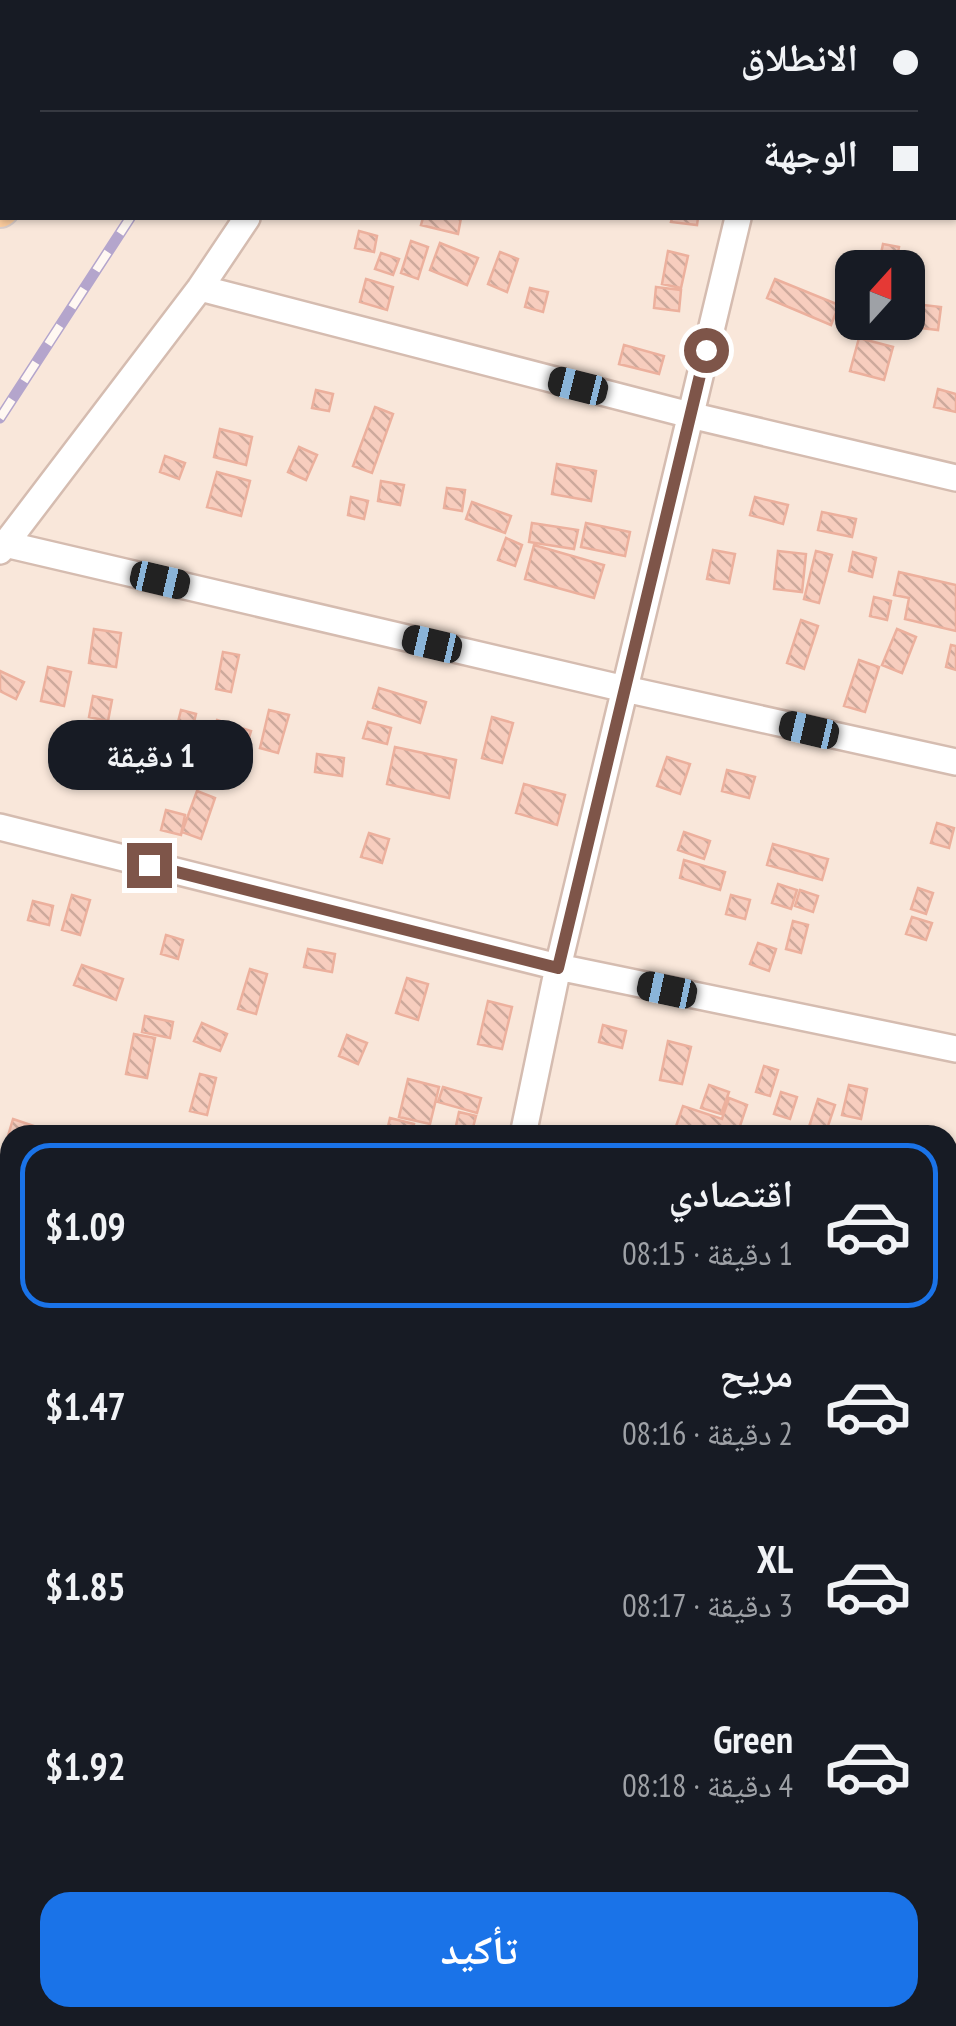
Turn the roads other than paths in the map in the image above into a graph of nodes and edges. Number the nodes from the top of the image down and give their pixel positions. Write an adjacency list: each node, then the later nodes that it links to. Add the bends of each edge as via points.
1 (245, 220): 3 (street)
2 (738, 220): 4 (street)
3 (200, 288): 4 (street); 6 (street)
4 (690, 415): 5 (street); 7 (street)
5 (956, 478)
6 (3, 548): 7 (street)
7 (625, 689): 8 (street); 10 (street)
8 (956, 762)
9 (0, 827): 10 (street)
10 (558, 968): 11 (street); 12 (street)
11 (956, 1049)
12 (525, 1125)

